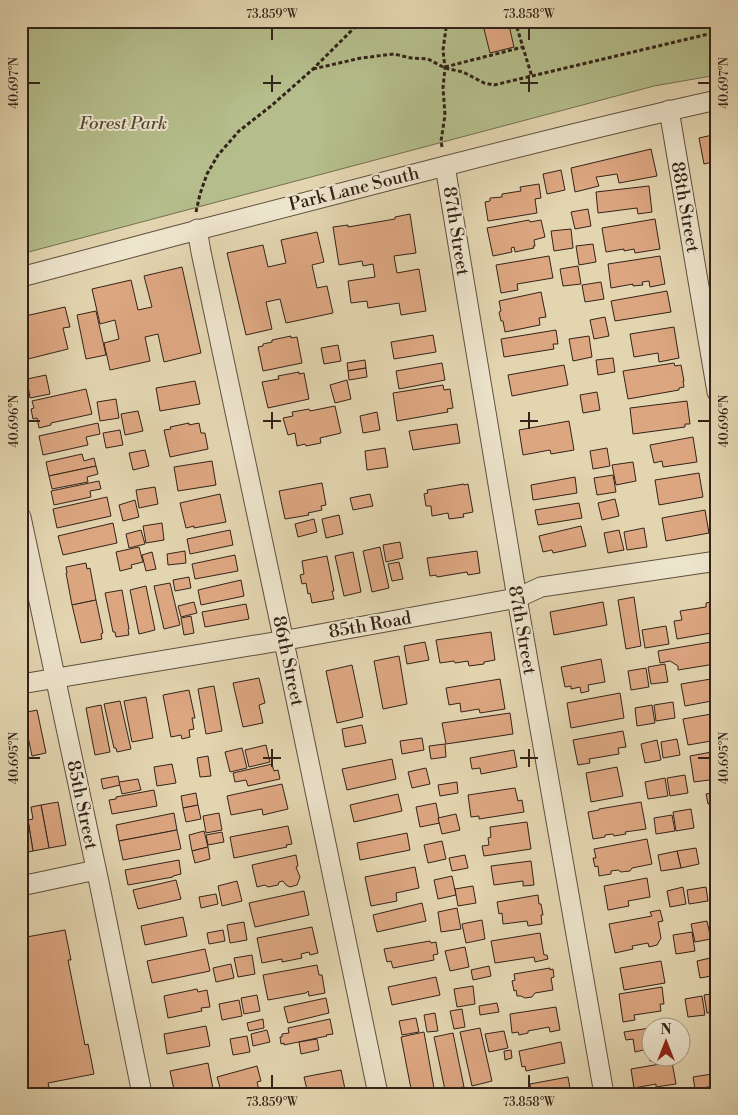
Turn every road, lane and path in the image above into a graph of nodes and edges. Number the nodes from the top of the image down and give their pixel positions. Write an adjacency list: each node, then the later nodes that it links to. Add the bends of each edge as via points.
1 (361, 21): 7 (path)
2 (446, 21): 6 (path)
3 (515, 21): 5 (path)
4 (717, 32): 8 (path)
5 (523, 47): 6 (path); 8 (path)
6 (445, 68): 7 (path, via 428,60 394,54); 8 (path, via 494,85); 11 (path, via 445,115)
7 (313, 69): 13 (path, via 239,131 218,155 200,194)
8 (532, 77)
9 (717, 100): 10 (street, Park Lane South)
10 (669, 110): 12 (street, Park Lane South); 15 (street, 88th Street)
11 (441, 141)
12 (445, 166): 13 (street, Park Lane South); 18 (street, 87th Street)
13 (197, 221): 14 (street, Park Lane South); 19 (street, 86th Street)
14 (21, 277)
15 (717, 392)
16 (21, 517): 20 (street, 85th Street)
17 (717, 561): 18 (street, 85th Road, via 541,587)
18 (517, 598): 19 (street, 85th Road); 26 (street, 87th Street)
19 (284, 640): 20 (street, 85th Road); 25 (street, 86th Street)
20 (55, 679): 21 (street, 85th Road); 22 (street, 85th Street)
21 (21, 684)
22 (96, 870): 23 (street); 24 (street, 85th Street)
23 (21, 886)
24 (142, 1094)
25 (378, 1094)
26 (604, 1094)

